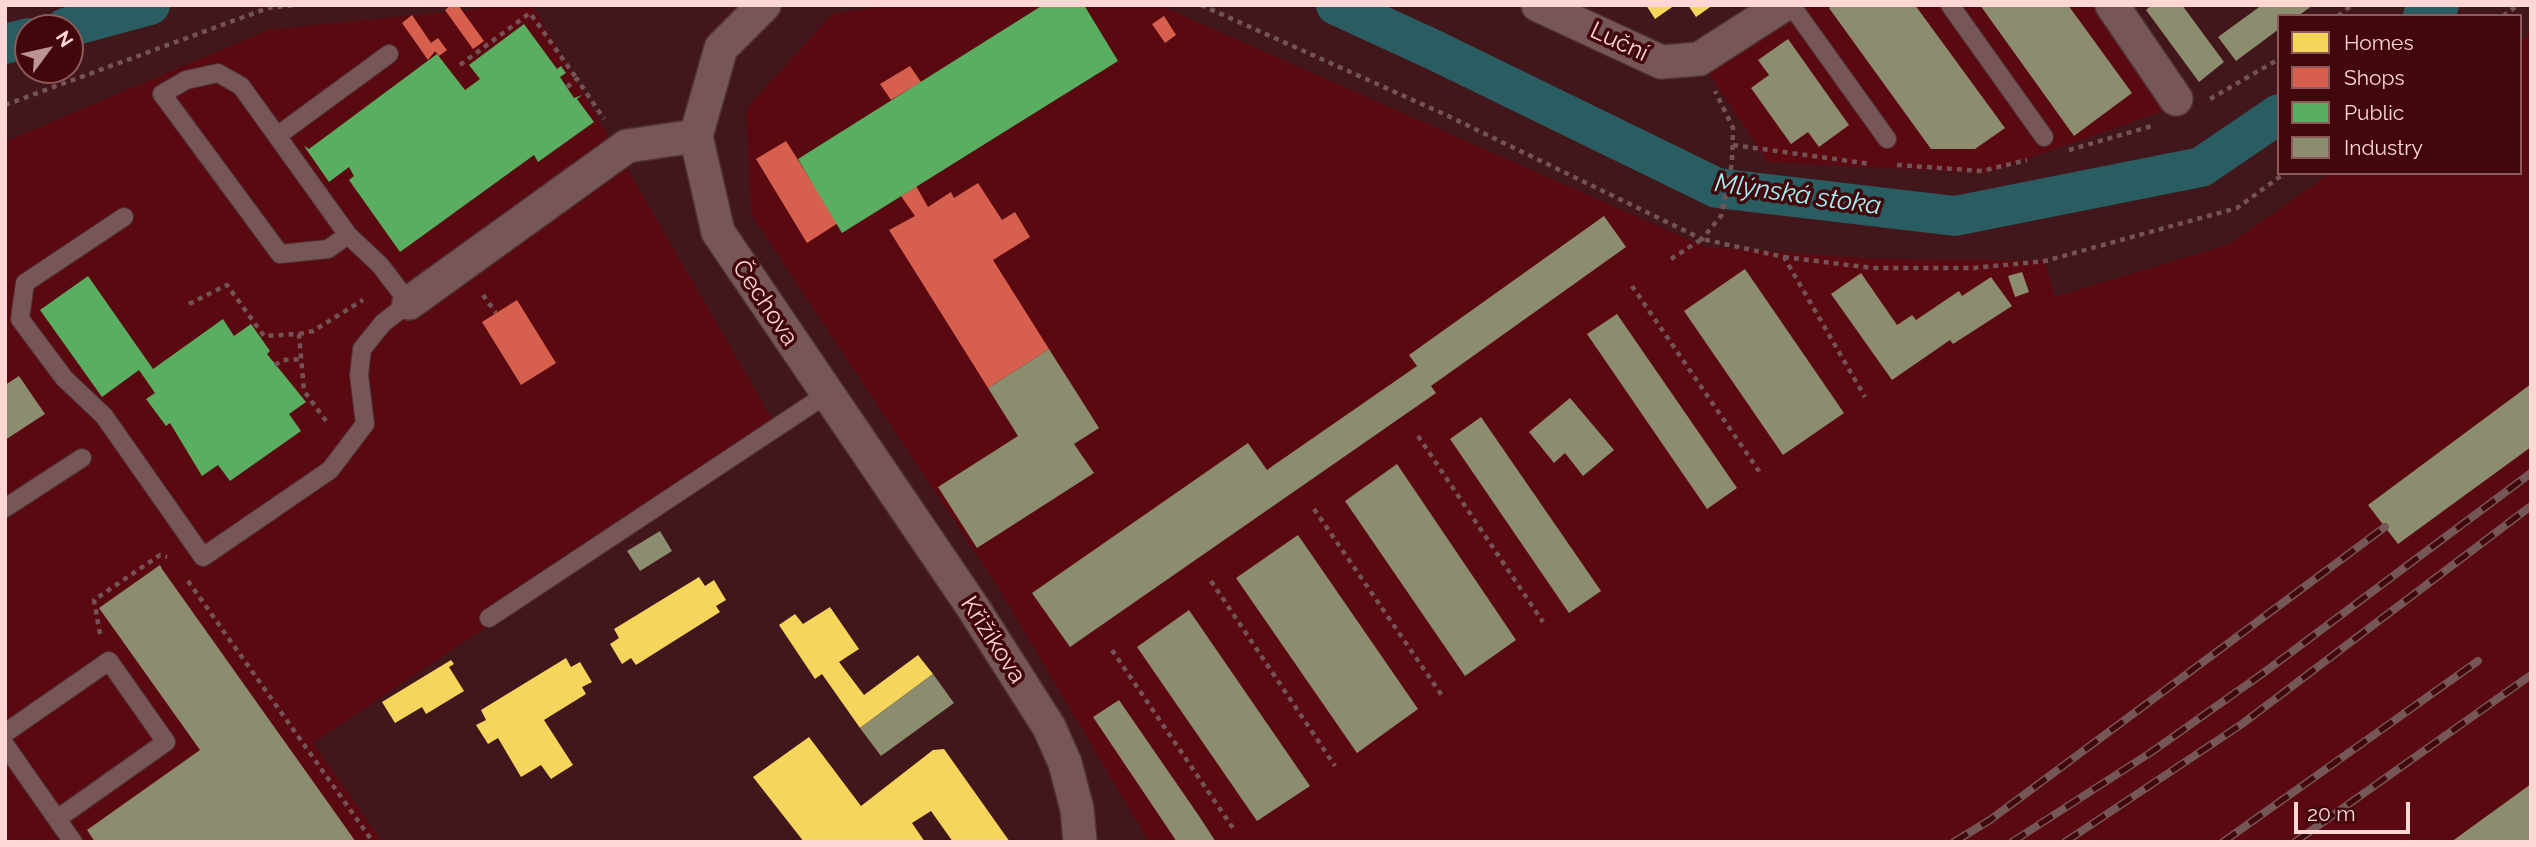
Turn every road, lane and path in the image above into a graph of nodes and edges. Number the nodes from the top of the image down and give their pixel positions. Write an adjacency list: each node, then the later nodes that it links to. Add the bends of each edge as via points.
1 (294, 5): 15 (path, via 268,8)
2 (764, 5): 18 (street, Čechova, via 721,48)
3 (1201, 5): 27 (path, via 1444,114)
4 (1538, 5): 5 (street, Luční, via 1661,62 1699,60)
5 (1783, 5)
6 (1791, 5): 20 (lane)
7 (1950, 5): 19 (lane)
8 (2112, 5): 14 (street)
9 (389, 54): 17 (lane)
10 (2277, 60): 14 (path)
11 (460, 65): 12 (path, via 530,13)
12 (577, 79): 13 (path); 22 (path)
13 (567, 87)
14 (2192, 100)
15 (5, 105)
16 (1733, 128): 21 (path)
17 (276, 135): 26 (lane); 26 (lane, via 241,86 218,73 186,80 162,94 280,254 328,249)
18 (696, 136): 22 (street); 36 (street, Čechova, via 718,232)
19 (2044, 137)
20 (1886, 139)
21 (1733, 145): 23 (path); 27 (path, via 1721,216)
22 (624, 149): 31 (street)
23 (1882, 164)
24 (2282, 175): 28 (path, via 2236,208 2045,261 1974,268 1873,268)
25 (124, 217): 39 (lane, via 25,283 20,319 64,378 104,416 203,557 330,470)
26 (348, 236): 31 (lane, via 380,265)
27 (1702, 239): 28 (path); 29 (path)
28 (1784, 257): 37 (path)
29 (1671, 259)
30 (1632, 286): 42 (path)
31 (401, 293): 33 (path); 39 (lane, via 362,349 359,375 365,424)
32 (188, 304): 33 (path, via 227,285 264,336)
33 (299, 334): 34 (path)
34 (301, 359): 35 (path, via 283,360); 39 (path, via 304,391)
35 (275, 366)
36 (827, 394): 40 (street, Čechova); 48 (lane)
37 (1865, 397)
38 (1418, 436): 49 (path)
39 (346, 449)
40 (867, 455): 60 (street, Křižíkova, via 1049,727 1071,786)
41 (82, 458): 43 (lane)
42 (1761, 474)
43 (5, 508)
44 (1314, 509): 52 (path)
45 (173, 559): 51 (path, via 160,555 94,600)
46 (181, 570): 59 (path)
47 (1211, 581): 55 (path)
48 (489, 618)
49 (1542, 622)
50 (1112, 650): 57 (path)
51 (109, 661): 53 (lane); 56 (lane, via 166,742)
52 (1443, 697)
53 (5, 733)
54 (5, 744): 56 (lane)
55 (1335, 766)
56 (57, 819): 58 (lane)
57 (1234, 831)
58 (73, 842)
59 (373, 842)
60 (1080, 842)

